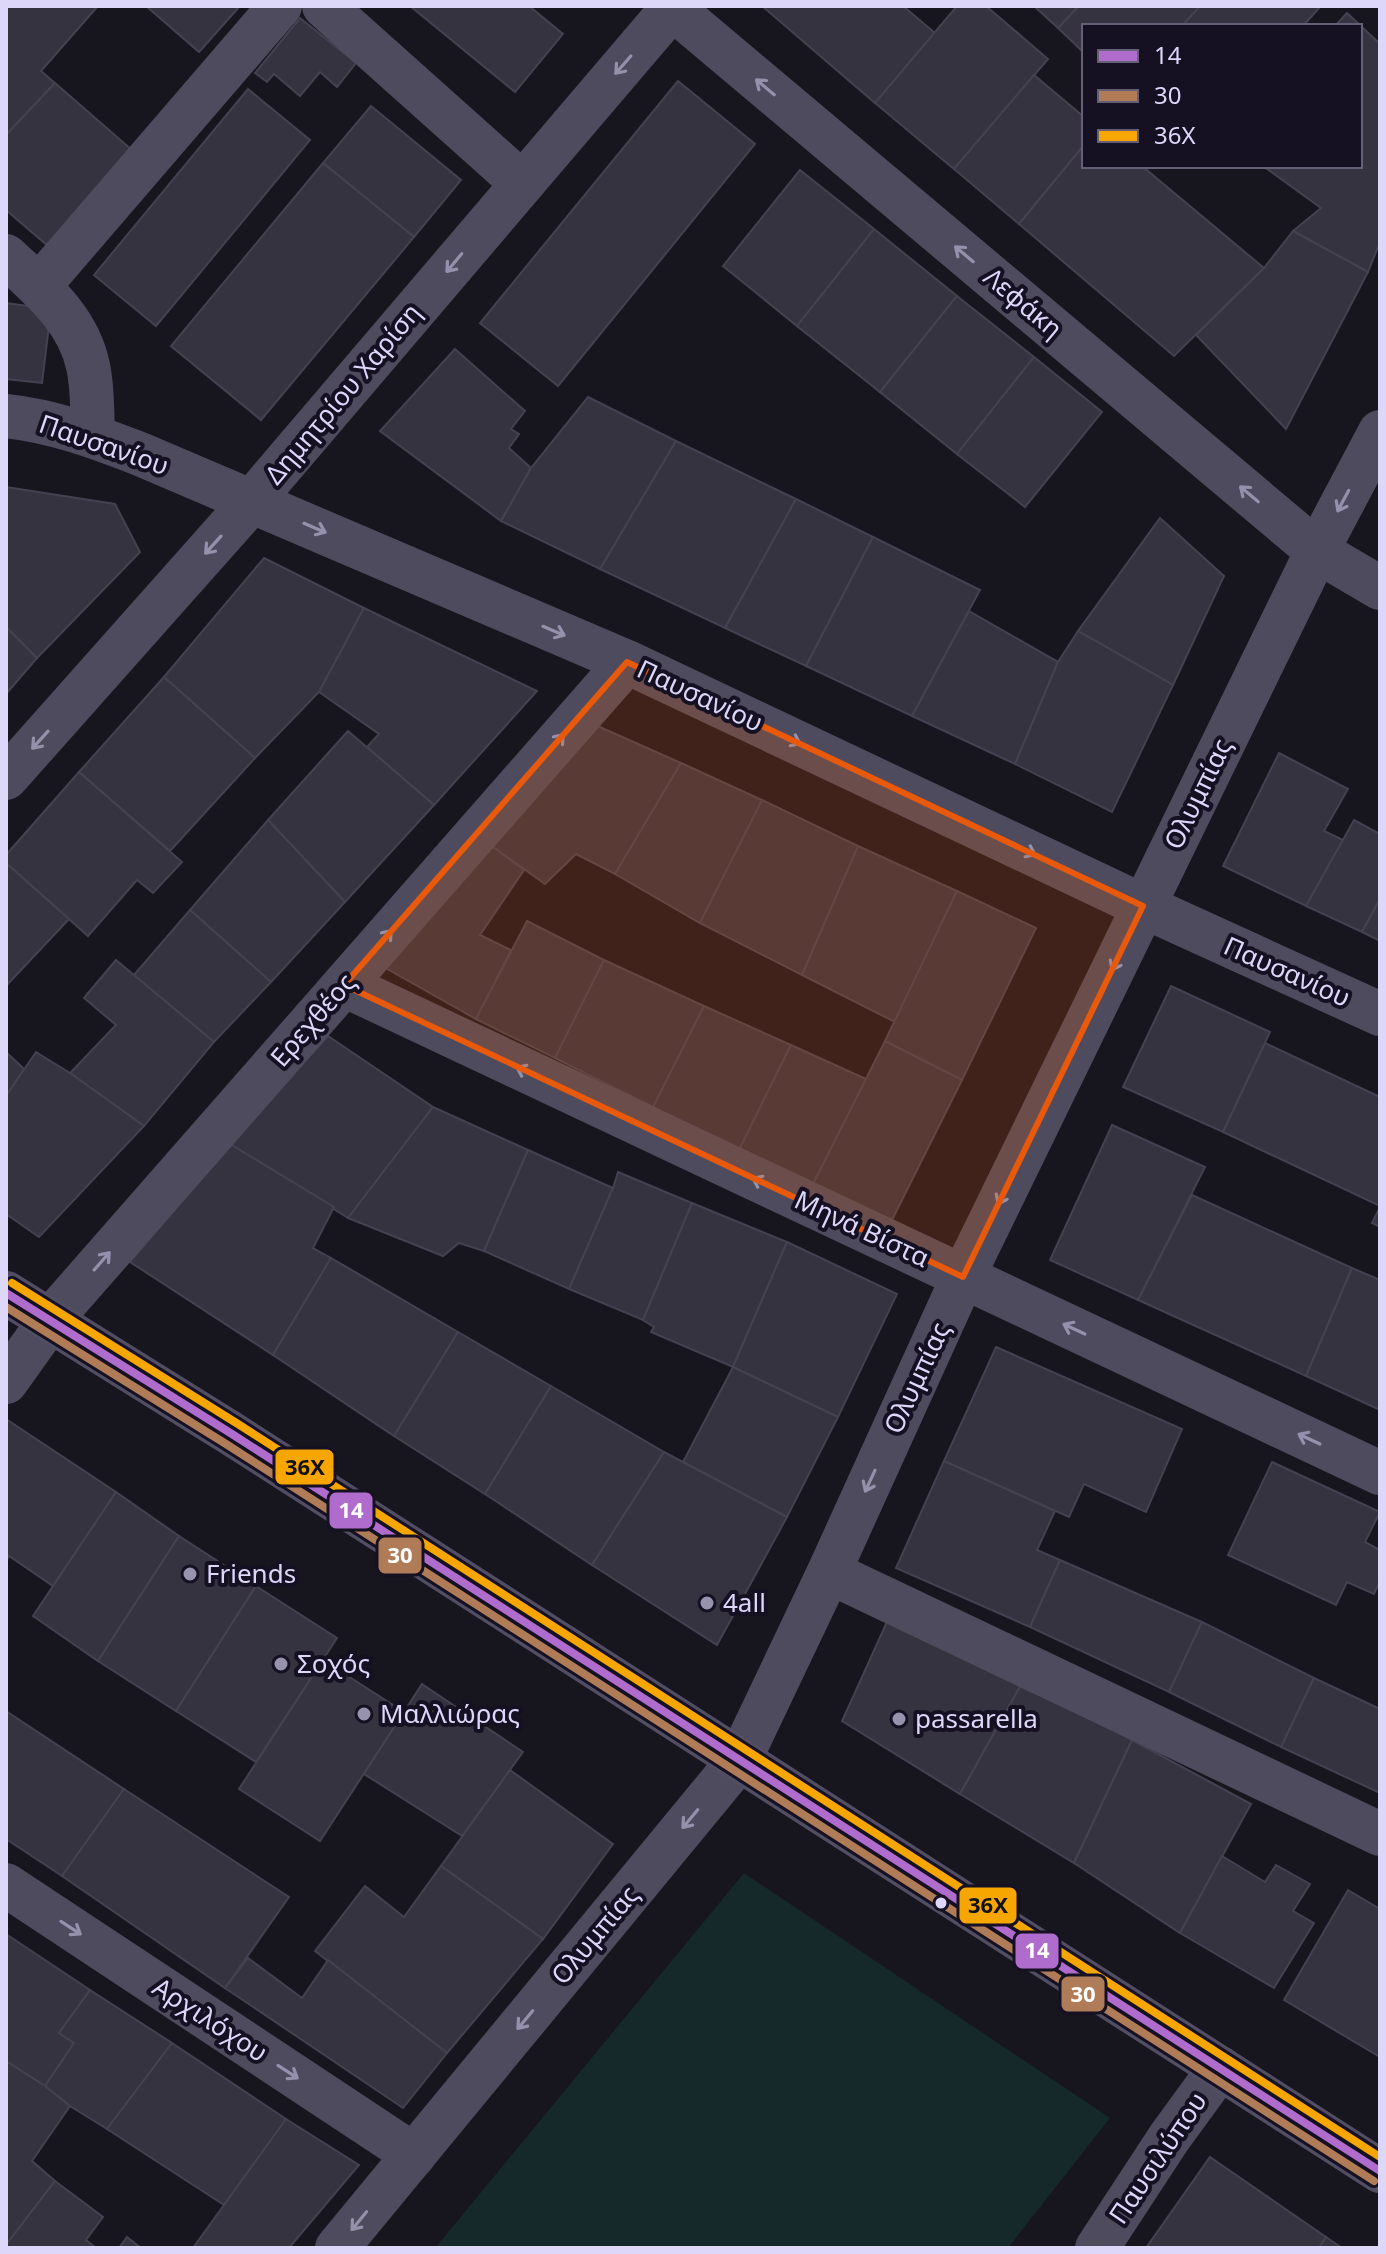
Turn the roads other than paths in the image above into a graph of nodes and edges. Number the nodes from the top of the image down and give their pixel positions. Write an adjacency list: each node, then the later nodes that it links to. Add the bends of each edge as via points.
1 (280, 6): 6 (street)
2 (324, 6): 4 (street)
3 (673, 7): 4 (street, Δημητρίου Χαρίση, one-way to 4); 11 (street, Λεφάκη, one-way to 3)
4 (522, 183): 10 (street, Δημητρίου Χαρίση, one-way to 10)
5 (6, 256): 6 (street)
6 (39, 286): 9 (street, via 62,311 84,350)
7 (6, 416): 9 (street, Παυσανίου)
8 (1380, 432): 11 (street, Ολυμπίας, one-way to 11)
9 (93, 436): 10 (street, Παυσανίου)
10 (252, 501): 13 (street, Παυσανίου, one-way to 13); 14 (street, Δημητρίου Χαρίση, one-way to 14)
11 (1317, 551): 12 (street, Λεφάκη); 15 (street, Ολυμπίας)
12 (1380, 588)
13 (627, 662): 15 (street, Παυσανίου, one-way to 15); 16 (street, Ερεχθέος, one-way to 13)
14 (6, 778)
15 (1143, 906): 17 (street, Παυσανίου); 18 (street, Ολυμπίας, one-way to 18)
16 (344, 985): 18 (street, Μηνά Βίστα, one-way to 16); 20 (street, Ερεχθέος, one-way to 16)
17 (1380, 1014)
18 (963, 1277): 22 (street, Μηνά Βίστα, one-way to 18); 23 (street, Ολυμπίας, one-way to 23)
19 (6, 1293): 20 (main road)
20 (51, 1319): 21 (street, Ερεχθέος); 24 (main road)
21 (6, 1382)
22 (1380, 1473)
23 (829, 1572): 24 (street, Ολυμπίας); 25 (street)
24 (740, 1759): 27 (main road); 28 (street, Ολυμπίας, one-way to 28)
25 (1380, 1834)
26 (6, 1885): 28 (street, Αρχιλόχου, one-way to 28)
27 (1220, 2068): 29 (main road); 31 (street, Παυσιλύπου)
28 (414, 2155): 30 (street, Ολυμπίας, one-way to 30)
29 (1379, 2169)
30 (337, 2248)
31 (1097, 2248)

